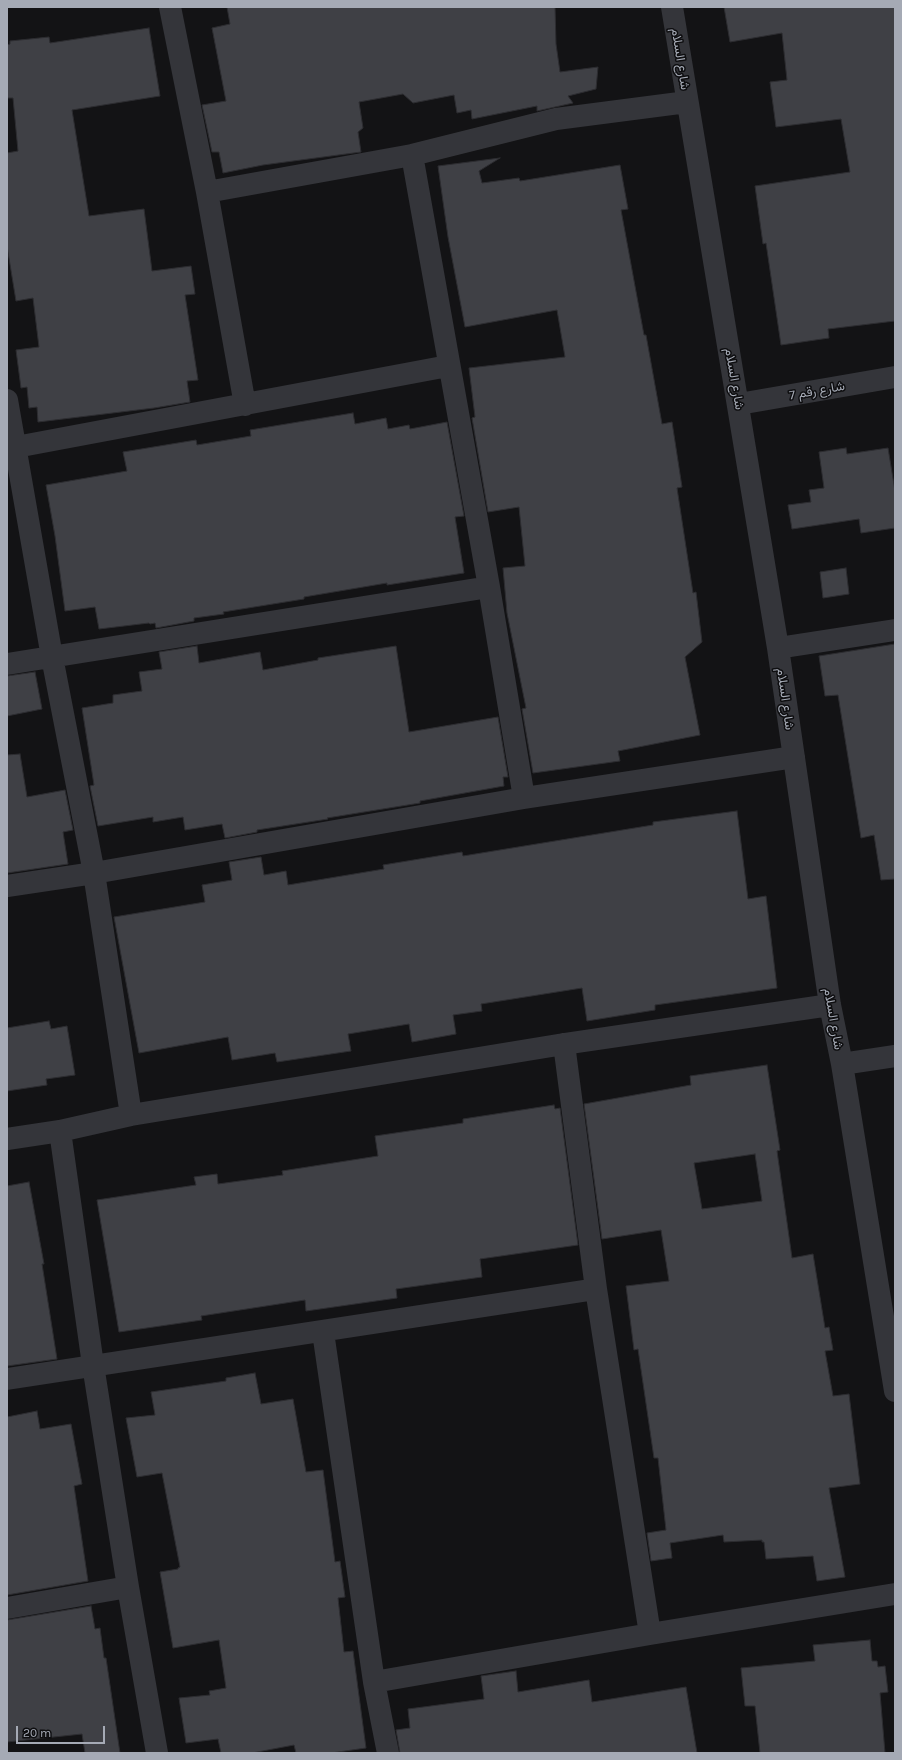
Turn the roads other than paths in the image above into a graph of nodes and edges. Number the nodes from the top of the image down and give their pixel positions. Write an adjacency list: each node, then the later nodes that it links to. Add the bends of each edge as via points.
1 (170, 7): 5 (street)
2 (672, 7): 3 (street, شارع السلام)
3 (687, 102): 4 (street, via 556,119); 9 (street, شارع السلام)
4 (412, 155): 5 (street); 6 (street)
5 (207, 192): 10 (street)
6 (448, 366): 10 (street); 12 (street)
7 (895, 377): 9 (street, شارع رقم 7)
8 (7, 400): 11 (street)
9 (739, 404): 14 (street, شارع السلام)
10 (245, 405): 11 (street)
11 (16, 447): 15 (street)
12 (489, 587): 15 (street); 18 (street)
13 (895, 630): 14 (street)
14 (778, 648): 17 (street, شارع السلام)
15 (52, 657): 16 (street); 19 (street)
16 (7, 664)
17 (794, 757): 18 (street); 21 (street, شارع السلام)
18 (524, 798): 19 (street)
19 (94, 873): 20 (street); 25 (street)
20 (7, 886)
21 (830, 1005): 22 (street); 24 (street, شارع السلام)
22 (564, 1044): 25 (street); 28 (street)
23 (895, 1056): 24 (street)
24 (842, 1064): 29 (street, شارع السلام)
25 (131, 1115): 26 (street)
26 (60, 1131): 27 (street); 31 (street)
27 (7, 1139)
28 (596, 1289): 30 (street); 37 (street)
29 (887, 1290): 33 (street, شارع السلام)
30 (323, 1332): 31 (street); 38 (street)
31 (93, 1365): 32 (street); 34 (street)
32 (7, 1380)
33 (895, 1391)
34 (128, 1587): 36 (street); 39 (street)
35 (895, 1594): 37 (street)
36 (7, 1608)
37 (650, 1634): 38 (street)
38 (374, 1682): 40 (street)
39 (157, 1753)
40 (388, 1753)

